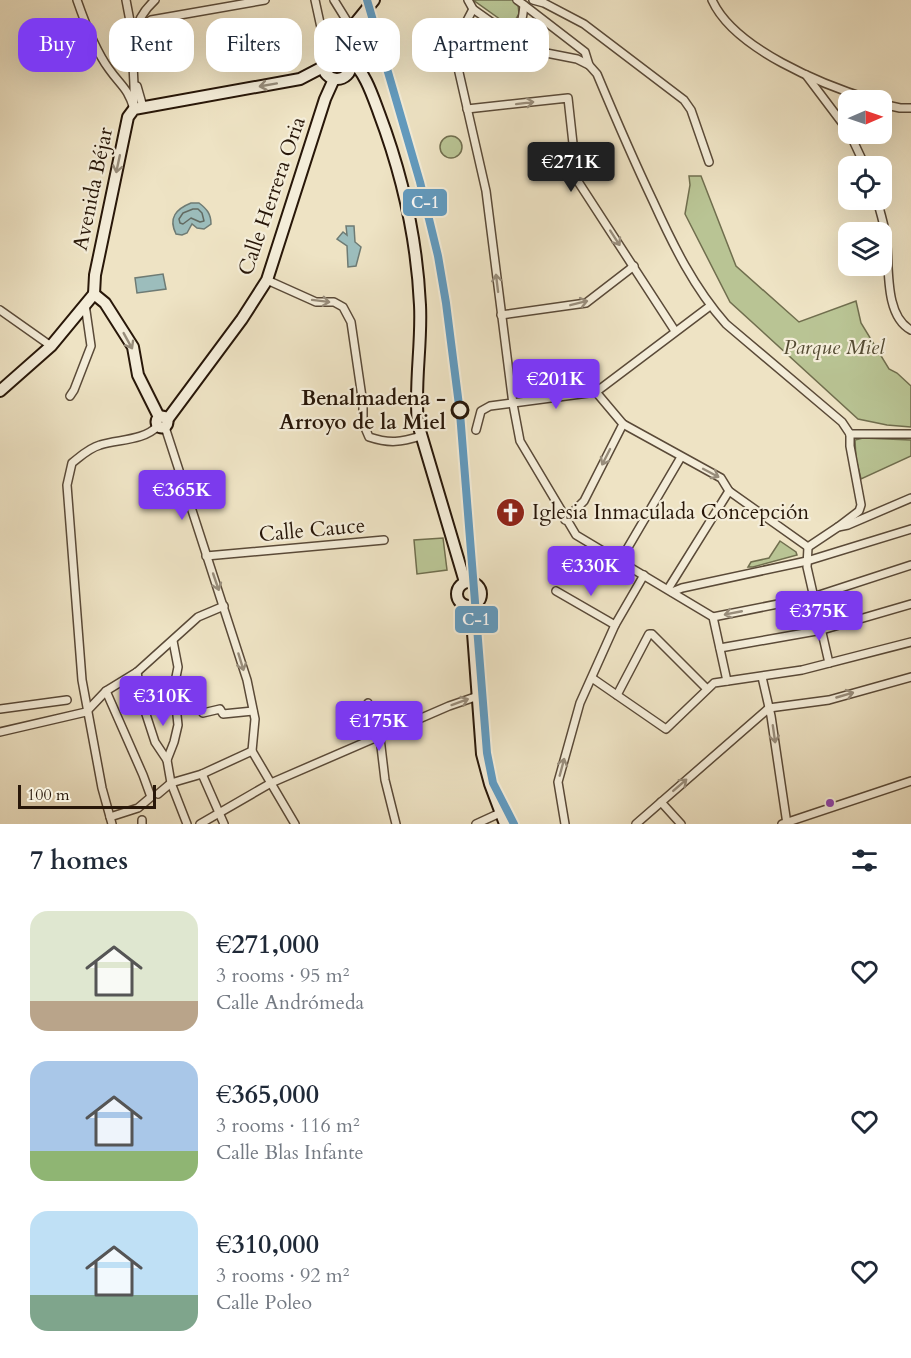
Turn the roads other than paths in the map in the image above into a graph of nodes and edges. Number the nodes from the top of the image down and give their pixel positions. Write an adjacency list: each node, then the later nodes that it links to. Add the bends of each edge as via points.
1 (77, 0): 36 (street, via 108,68)
2 (126, 0): 16 (street)
3 (155, 0): 17 (street)
4 (265, 0): 18 (street)
5 (315, 0): 19 (street)
6 (334, 0): 20 (street)
7 (374, 0): 21 (street)
8 (468, 0): 14 (street)
9 (517, 0): 13 (street)
10 (533, 0): 12 (street)
11 (712, 0): 30 (street, via 727,22 762,52)
12 (546, 1): 15 (street); 40 (street, via 584,24 684,100)
13 (524, 5): 15 (street); 23 (street)
14 (473, 9): 22 (street); 38 (street, via 457,45)
15 (532, 13): 24 (street); 26 (street, via 585,52)
16 (129, 18)
17 (139, 18)
18 (162, 18)
19 (324, 18)
20 (345, 18)
21 (359, 18)
22 (486, 18)
23 (523, 18)
24 (527, 18)
25 (549, 54): 26 (street)
26 (589, 65): 46 (street, via 597,74 675,250)
27 (134, 72): 36 (street)
28 (348, 72): 32 (street)
29 (362, 72): 33 (street)
30 (804, 72): 34 (street); 39 (street)
31 (328, 73): 32 (street); 36 (street, one-way to 36); 43 (street, Calle Herrera Oria, via 325,99)
32 (346, 76): 33 (street)
33 (369, 86): 61 (street, via 398,170 412,235 420,306 415,399)
34 (848, 90)
35 (892, 106): 37 (street)
36 (139, 108): 44 (street, Avenida Béjar, one-way to 44, via 128,117)
37 (911, 108)
38 (467, 109): 42 (street, one-way to 42, via 568,98 577,180); 48 (street, one-way to 38, via 486,191)
39 (838, 117)
40 (710, 162)
41 (880, 210): 49 (street, via 894,313)
42 (634, 266): 48 (street, one-way to 42, via 586,303); 50 (street)
43 (267, 280): 56 (street, Calle Herrera Oria); 61 (street, one-way to 61, via 316,302 334,302 343,307 351,322 363,423 369,437 384,442)
44 (94, 294): 45 (street); 56 (street, one-way to 56, via 105,303 132,347 138,375)
45 (85, 304): 51 (street); 54 (street, via 91,346)
46 (710, 306): 50 (street); 59 (street, via 842,422)
47 (0, 310): 51 (street)
48 (501, 315): 55 (street)
49 (911, 330)
50 (675, 331): 53 (street)
51 (51, 346): 52 (street)
52 (0, 391)
53 (596, 392): 55 (street); 57 (street)
54 (70, 396)
55 (513, 404): 58 (street, via 481,411); 65 (street, via 520,441)
56 (162, 423): 70 (street); 103 (street, via 150,434 97,446 72,463 68,485)
57 (623, 424): 62 (street); 65 (street, one-way to 65, via 584,501)
58 (476, 430)
59 (850, 434): 60 (street); 66 (street, via 861,506)
60 (911, 434)
61 (422, 436): 75 (street)
62 (681, 457): 63 (street, one-way to 63, via 721,478); 71 (street)
63 (729, 491): 69 (street); 77 (street)
64 (911, 498): 66 (street)
65 (565, 520): 71 (street, via 576,536)
66 (838, 527): 69 (street)
67 (911, 529): 72 (street)
68 (384, 540): 70 (street, Calle Cauce)
69 (808, 547): 72 (street)
70 (206, 556): 80 (street, one-way to 80)
71 (620, 561): 74 (street)
72 (807, 561): 77 (street); 78 (street)
73 (911, 565): 78 (street)
74 (644, 575): 77 (street); 83 (street)
75 (465, 582): 81 (street, via 459,587 458,598); 81 (street, via 476,584 481,592 478,602)
76 (556, 591): 83 (street)
77 (670, 591): 82 (street)
78 (813, 597): 82 (street, one-way to 82); 84 (street)
79 (911, 604): 84 (street)
80 (224, 606): 85 (street, via 198,617); 102 (street, one-way to 102)
81 (471, 606): 97 (street)
82 (713, 617): 87 (street)
83 (615, 625): 92 (street)
84 (822, 630): 87 (street); 88 (street)
85 (173, 641): 89 (street); 108 (street, via 178,667 174,687 178,725)
86 (911, 642): 88 (street)
87 (720, 648): 93 (street)
88 (829, 663): 90 (street)
89 (137, 672): 95 (street); 108 (street, via 155,742)
90 (762, 677): 93 (street); 100 (street)
91 (911, 677): 100 (street, one-way to 91, via 829,700)
92 (592, 678): 96 (street); 125 (street, one-way to 92, via 558,782 580,703)
93 (727, 681): 94 (street)
94 (707, 689): 96 (street, via 666,729); 96 (street, via 649,634)
95 (106, 691): 103 (street); 117 (street, via 151,797 138,808)
96 (617, 695)
97 (478, 696): 106 (street, one-way to 97); 116 (street, via 482,754)
98 (67, 700): 101 (street)
99 (368, 703): 106 (street)
100 (769, 708): 114 (street, one-way to 100); 119 (street, one-way to 119)
101 (0, 709)
102 (254, 711): 104 (street, via 223,714 220,709); 107 (street)
103 (86, 712): 105 (street); 117 (street)
104 (203, 713)
105 (0, 732)
106 (380, 738): 112 (street); 123 (street)
107 (252, 751): 109 (street); 112 (street)
108 (167, 760): 111 (street)
109 (202, 774): 111 (street); 115 (street)
110 (911, 781): 119 (street)
111 (171, 783): 113 (street); 120 (street)
112 (272, 783): 115 (street); 118 (street)
113 (158, 794)
114 (661, 802): 126 (street); 127 (street)
115 (219, 813): 121 (street); 122 (street)
116 (503, 819): 124 (street)
117 (111, 820)
118 (292, 823)
119 (785, 823)
120 (187, 824)
121 (200, 824)
122 (224, 824)
123 (396, 824)
124 (476, 824)
125 (565, 824)
126 (636, 824)
127 (681, 824)

